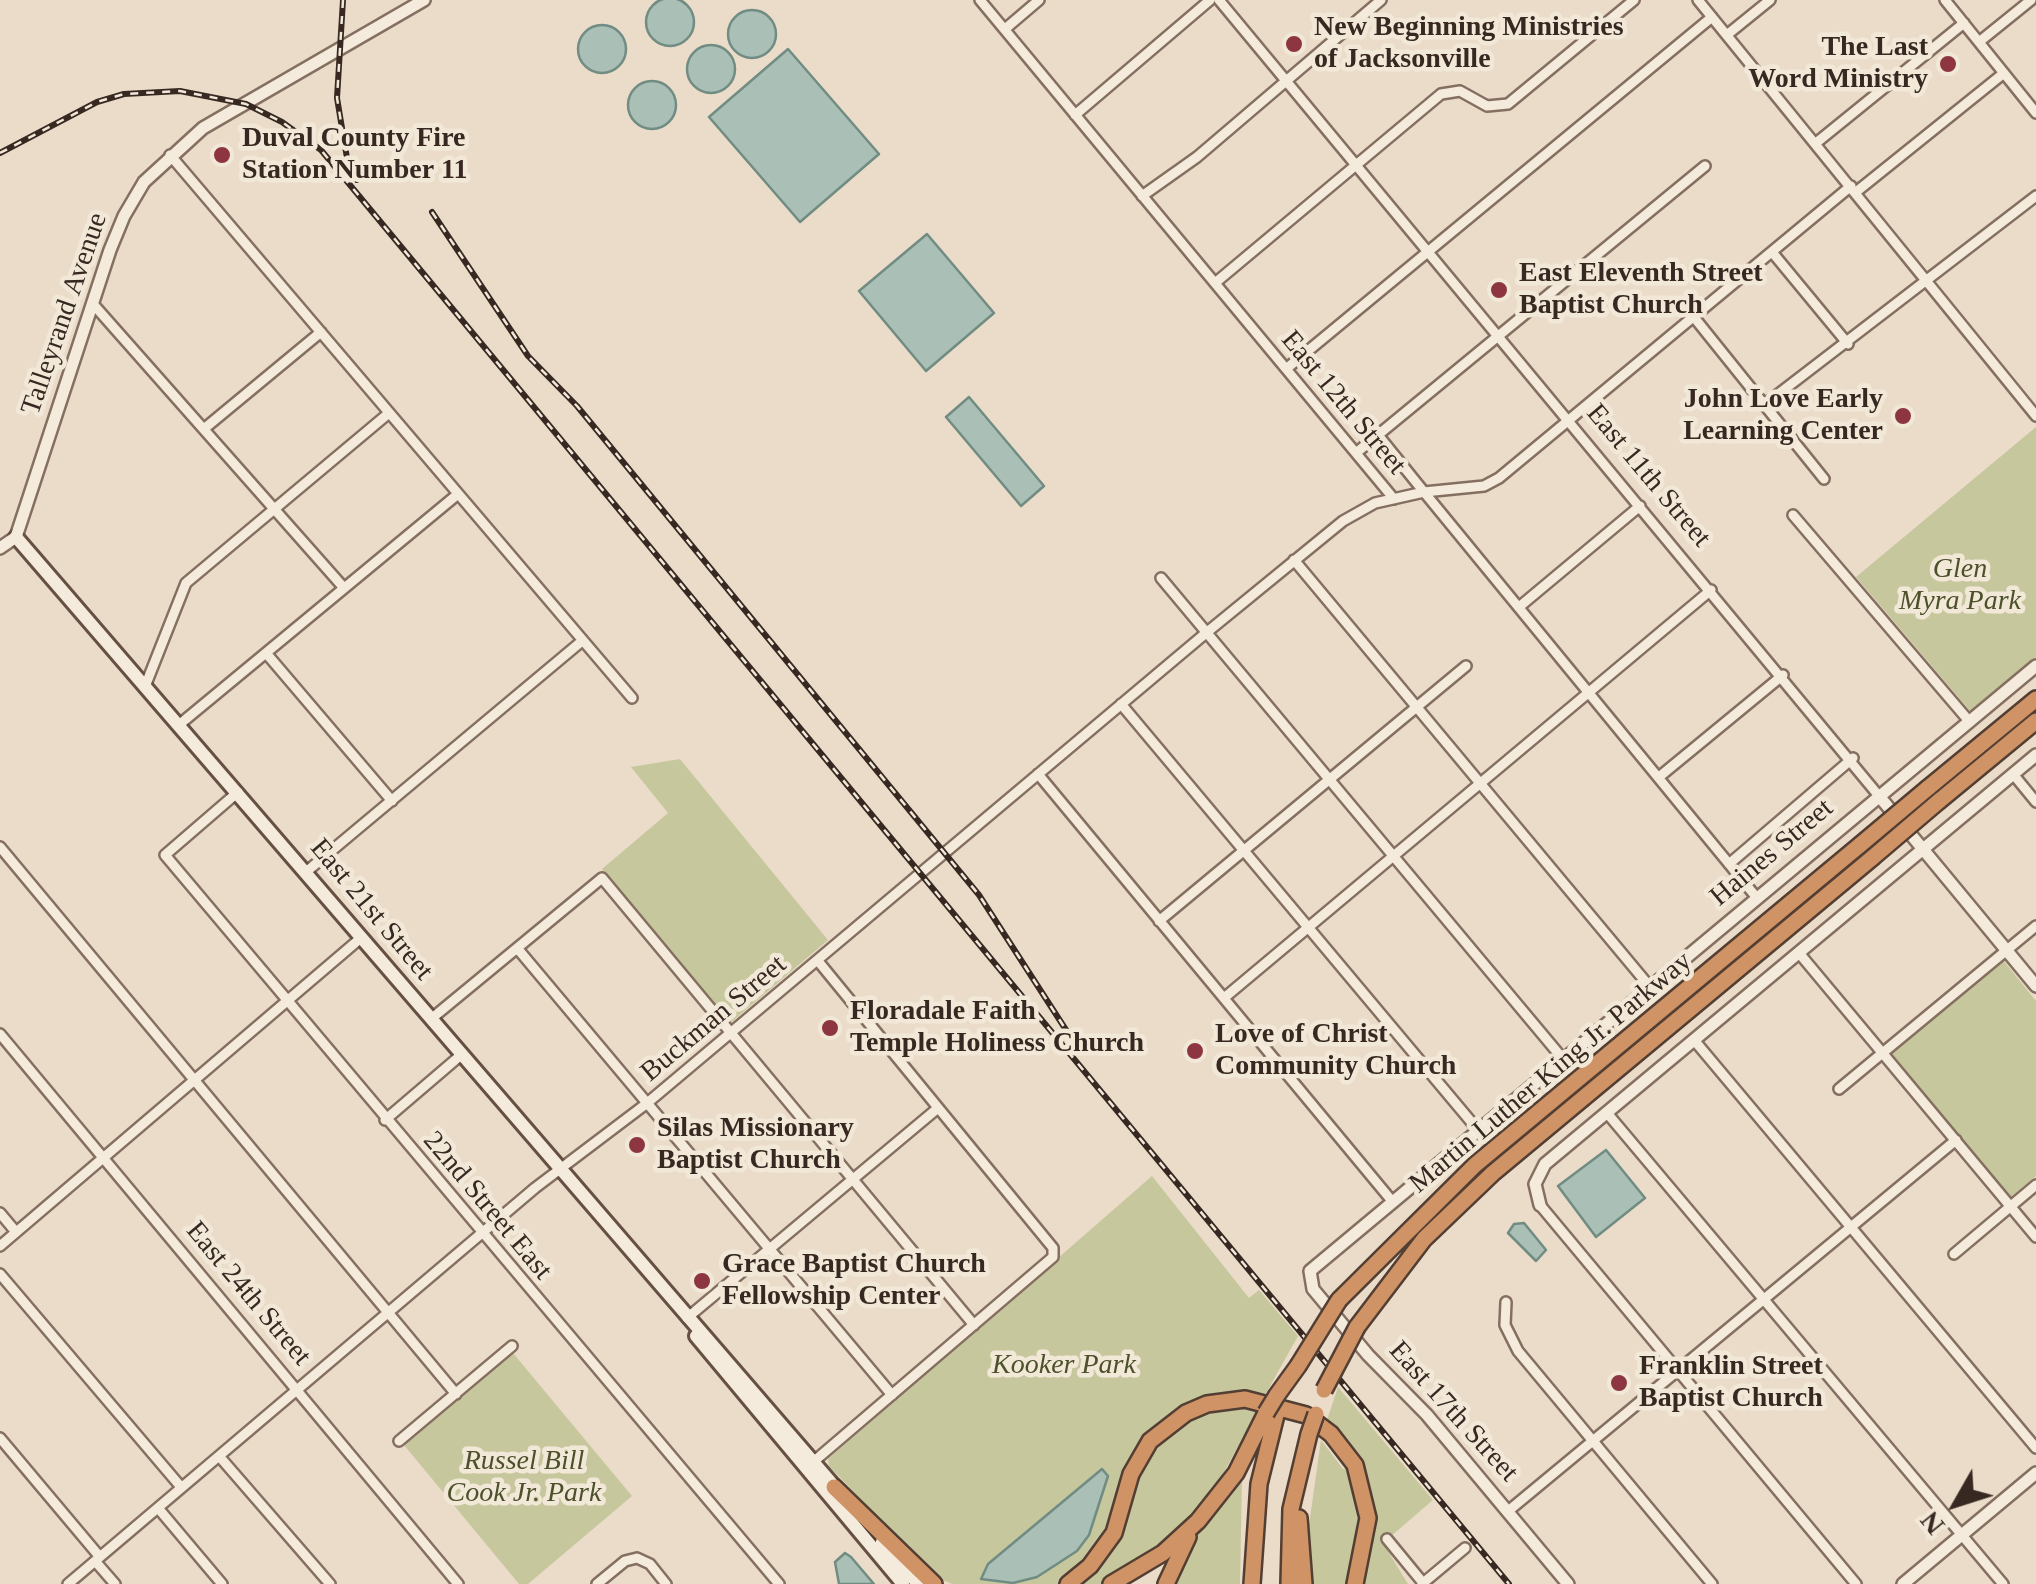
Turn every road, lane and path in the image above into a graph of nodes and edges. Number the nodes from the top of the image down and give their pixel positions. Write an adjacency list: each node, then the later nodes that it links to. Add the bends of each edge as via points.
1 (424, 0): 22 (street, Talleyrand Avenue, via 203,128)
2 (980, 0): 14 (street, East 12th Street)
3 (1039, 0): 14 (street)
4 (1210, 0): 20 (street)
5 (1219, 0): 18 (street, East 11th Street)
6 (1381, 0): 18 (street)
7 (1634, 0): 23 (street, via 1508,104 1487,106 1460,91 1441,94)
8 (1698, 0): 12 (street)
9 (1770, 0): 15 (street)
10 (1945, 0): 13 (street)
11 (2031, 0): 16 (street)
12 (1712, 17): 15 (street); 28 (street)
13 (1964, 24): 16 (street); 21 (street)
14 (1004, 29): 20 (street, East 12th Street)
15 (1728, 34): 21 (street)
16 (1979, 42): 17 (street)
17 (2004, 73): 19 (street); 25 (street)
18 (1286, 81): 23 (street, East 11th Street); 26 (street)
19 (2036, 113)
20 (1075, 115): 26 (street, East 12th Street)
21 (1816, 143): 25 (street)
22 (170, 155): 32 (street, Talleyrand Avenue, via 124,216); 34 (street)
23 (1356, 165): 28 (street, East 11th Street); 31 (street)
24 (1705, 166): 35 (street)
25 (1854, 189): 29 (street); 30 (street)
26 (1142, 196): 31 (street, East 12th Street)
27 (2036, 196): 30 (street)
28 (1428, 250): 35 (street, East 11th Street); 37 (street)
29 (1772, 252): 33 (street); 36 (street)
30 (1926, 282): 36 (street); 40 (street)
31 (1215, 283): 37 (street, East 12th Street)
32 (94, 304): 42 (street); 52 (street, Talleyrand Avenue)
33 (1693, 316): 38 (street); 41 (street)
34 (321, 332): 39 (street); 42 (street)
35 (1498, 334): 41 (street, East 11th Street); 43 (street)
36 (1848, 344): 38 (street)
37 (1286, 369): 44 (street, East 12th Street)
38 (1764, 405): 45 (street)
39 (390, 413): 47 (street); 50 (street)
40 (2036, 416)
41 (1569, 420): 46 (street, via 1484,486); 49 (street, East 11th Street)
42 (204, 428): 50 (street)
43 (1378, 435): 44 (street); 46 (street)
44 (1356, 453): 48 (street, East 12th Street)
45 (1824, 479)
46 (1424, 492): 48 (street, East 12th Street); 58 (street, East 12th Street)
47 (458, 494): 56 (street); 60 (street)
48 (1394, 499): 54 (street, Buckman Street, via 1349,516)
49 (1640, 506): 57 (street, East 11th Street); 58 (street)
50 (274, 508): 56 (street); 65 (street, via 186,583)
51 (1793, 515): 72 (street)
52 (16, 537): 53 (street); 65 (main road, East 21st Street)
53 (0, 548)
54 (1294, 560): 59 (street, Buckman Street); 70 (street)
55 (1161, 578): 59 (street)
56 (344, 588): 61 (street)
57 (1711, 590): 64 (street, East 11th Street); 66 (street)
58 (1519, 607): 66 (street, East 12th Street)
59 (1206, 633): 69 (street, Buckman Street); 79 (street)
60 (582, 641): 67 (street); 84 (street)
61 (266, 653): 73 (street); 84 (street)
62 (1466, 666): 70 (street)
63 (2036, 666): 72 (street, Haines Street)
64 (1783, 675): 75 (street, East 11th Street); 78 (street)
65 (146, 684): 73 (main road, East 21st Street)
66 (1590, 692): 78 (street, East 12th Street); 80 (street)
67 (632, 698)
68 (2036, 699): 82 (highway, Martin Luther King Jr. Parkway)
69 (1122, 704): 76 (street, Buckman Street); 88 (street)
70 (1416, 707): 79 (street); 80 (street)
71 (2036, 721): 82 (highway, Martin Luther King Jr. Parkway)
72 (1969, 722): 83 (street, Haines Street)
73 (180, 724): 81 (main road, East 21st Street)
74 (2036, 755): 77 (street)
75 (1853, 758): 83 (street, East 11th Street); 91 (street)
76 (1038, 774): 94 (street); 101 (street, Buckman Street)
77 (2013, 774): 85 (street); 87 (street)
78 (1659, 777): 91 (street, East 12th Street)
79 (1330, 780): 88 (street); 90 (street)
80 (1482, 785): 90 (street); 103 (street)
81 (238, 792): 92 (main road, East 21st Street); 105 (street, 22nd Street East, via 164,855)
82 (1933, 795): 89 (highway, Martin Luther King Jr. Parkway, bridge)
83 (1880, 796): 87 (street, East 11th Street); 93 (street, Haines Street)
84 (392, 801): 92 (street)
85 (2036, 802)
86 (0, 847): 113 (street)
87 (1923, 849): 99 (street, East 11th Street); 100 (street)
88 (1244, 851): 94 (street); 96 (street)
89 (1866, 851): 148 (highway, Martin Luther King Jr. Parkway, bridge, via 1475,1165 1339,1300); 149 (highway, Martin Luther King Jr. Parkway, bridge, via 1424,1240 1356,1327)
90 (1395, 857): 96 (street); 112 (street)
91 (1729, 864): 93 (street, East 12th Street)
92 (306, 872): 97 (main road, East 21st Street)
93 (1756, 898): 103 (street, Haines Street)
94 (1159, 922): 104 (street)
95 (2036, 926): 99 (street)
96 (1308, 927): 104 (street); 119 (street)
97 (362, 938): 105 (street); 106 (main road, East 21st Street)
98 (517, 948): 106 (street); 107 (street, via 602,878); 115 (street)
99 (2006, 950): 102 (street, East 11th Street); 110 (street)
100 (1799, 953): 109 (street); 110 (street)
101 (818, 961): 107 (street, Buckman Street); 116 (street)
102 (2036, 986)
103 (1650, 987): 112 (street, Haines Street)
104 (1224, 998): 125 (street)
105 (286, 1002): 113 (street); 118 (street, 22nd Street East)
106 (431, 1019): 111 (main road, East 21st Street)
107 (732, 1032): 115 (street, Buckman Street); 123 (street)
108 (0, 1034): 121 (street, East 24th Street)
109 (1694, 1040): 117 (street); 129 (street)
110 (1884, 1053): 114 (street); 120 (street)
111 (461, 1055): 118 (street); 122 (main road, East 21st Street)
112 (1562, 1059): 119 (street, Haines Street)
113 (195, 1079): 121 (street); 140 (street)
114 (1840, 1089)
115 (646, 1104): 122 (street, Buckman Street); 134 (street)
116 (938, 1108): 123 (street); 142 (street, via 1054,1256)
117 (1607, 1113): 126 (street, via 1540,1170); 138 (street)
118 (385, 1120): 131 (street, 22nd Street East)
119 (1478, 1130): 125 (street, Haines Street)
120 (1956, 1140): 127 (street); 129 (street)
121 (103, 1157): 130 (street); 145 (street, East 24th Street)
122 (560, 1170): 131 (street, Buckman Street); 141 (main road, East 21st Street)
123 (852, 1179): 134 (street); 142 (street)
124 (2036, 1185): 127 (street)
125 (1392, 1201): 136 (street, Haines Street)
126 (1540, 1205): 144 (street)
127 (2011, 1206): 132 (street); 135 (street)
128 (0, 1213): 130 (street)
129 (1852, 1228): 138 (street); 153 (street)
130 (16, 1232): 133 (street)
131 (480, 1234): 140 (street, Buckman Street); 173 (street, 22nd Street East)
132 (2036, 1237)
133 (0, 1246)
134 (768, 1250): 141 (street); 147 (street)
135 (1954, 1254)
136 (1310, 1271): 160 (street, East 17th Street, via 1313,1289)
137 (0, 1274): 158 (street)
138 (1764, 1300): 144 (street); 162 (street)
139 (1506, 1302): 152 (street, via 1512,1342)
140 (388, 1313): 145 (street, Buckman Street); 146 (street)
141 (685, 1319): 155 (main road, East 21st Street, via 718,1367)
142 (974, 1325): 147 (street)
143 (512, 1346): 146 (street)
144 (1679, 1371): 152 (street); 187 (street)
145 (298, 1389): 154 (street, Buckman Street); 170 (street, East 24th Street)
146 (456, 1394): 151 (street)
147 (892, 1395): 155 (street)
148 (1271, 1414): 161 (highway); 180 (highway, via 1254,1518)
149 (1308, 1436): 181 (highway, Martin Luther King Jr. Parkway, via 1291,1509); 182 (highway, via 1300,1496)
150 (0, 1438): 165 (street)
151 (399, 1441)
152 (1593, 1442): 160 (street); 186 (street)
153 (2036, 1448)
154 (219, 1456): 158 (street, Buckman Street); 169 (street)
155 (809, 1466): 157 (main road, East 21st Street); 174 (main road, East 21st Street)
156 (2036, 1473): 162 (street)
157 (834, 1486): 175 (main road, East 21st Street); 176 (highway)
158 (182, 1488): 159 (street, Buckman Street)
159 (158, 1508): 165 (street, Buckman Street); 168 (street)
160 (1508, 1512): 185 (street, East 17th Street)
161 (1198, 1522): 178 (highway); 179 (highway)
162 (1962, 1535): 188 (street); 189 (street)
163 (1387, 1539): 184 (street)
164 (1465, 1548): 184 (street)
165 (98, 1559): 166 (street, Buckman Street); 167 (street)
166 (68, 1584)
167 (114, 1584)
168 (222, 1584)
169 (330, 1584)
170 (458, 1584)
171 (598, 1584): 172 (street, via 625,1561 643,1560)
172 (666, 1584)
173 (779, 1584)
174 (902, 1584)
175 (918, 1584)
176 (934, 1584)
177 (1068, 1584): 183 (highway, via 1104,1550 1150,1441 1197,1408 1245,1399 1306,1415 1354,1464 1368,1518)
178 (1111, 1584)
179 (1166, 1584)
180 (1252, 1584)
181 (1289, 1584)
182 (1304, 1584)
183 (1355, 1584)
184 (1423, 1584)
185 (1568, 1584)
186 (1712, 1584)
187 (1856, 1584)
188 (1902, 1584)
189 (2004, 1584)

